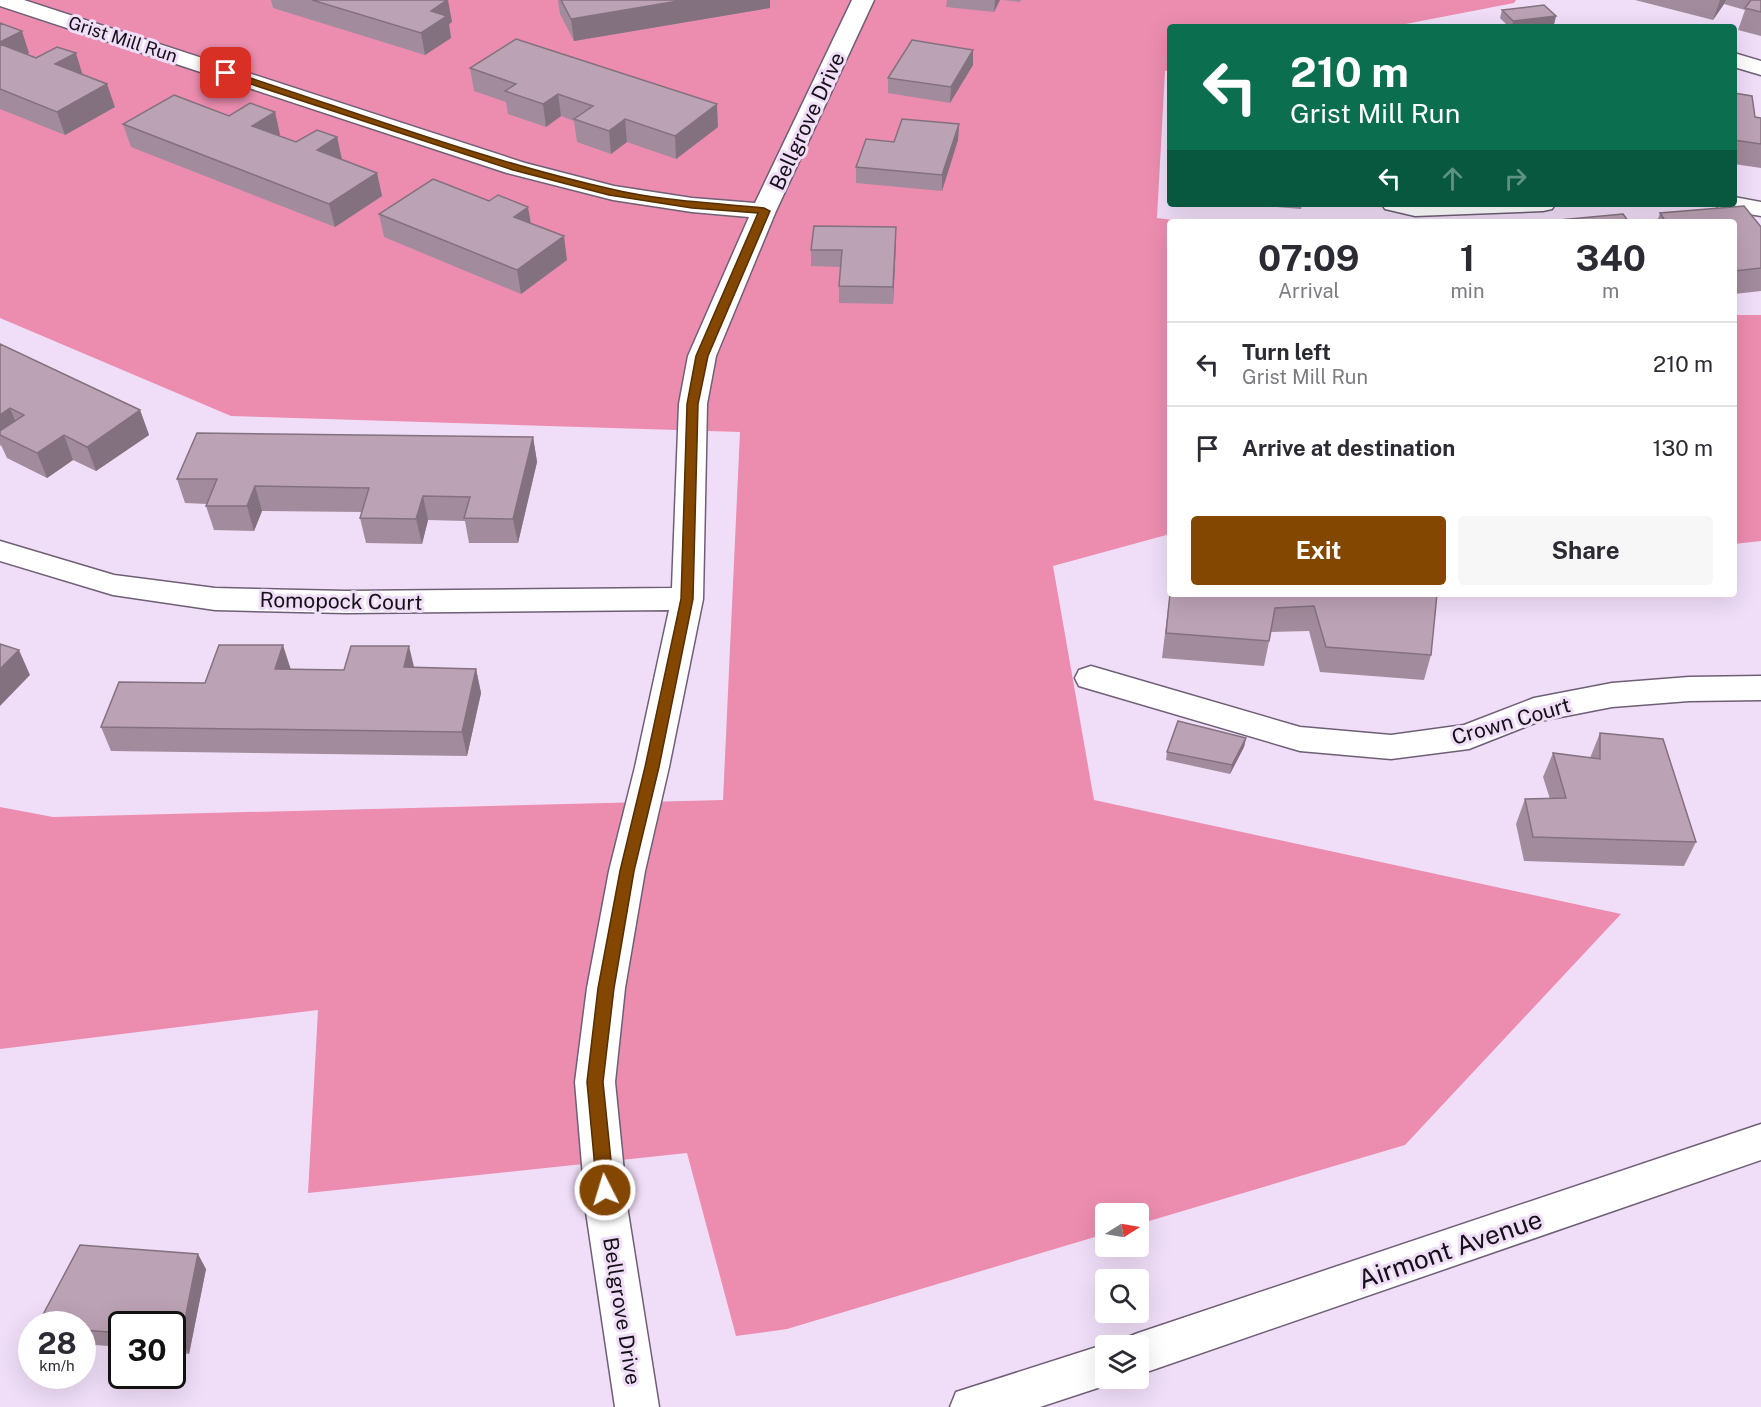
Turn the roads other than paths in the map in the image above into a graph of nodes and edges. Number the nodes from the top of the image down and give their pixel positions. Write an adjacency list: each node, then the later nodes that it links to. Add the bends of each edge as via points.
1 (3, 0): 9 (street, Grist Mill Run, via 516,168 613,193)
2 (863, 0): 9 (street, Bellgrove Drive)
3 (1737, 61): 4 (street)
4 (1761, 68)
5 (1737, 205): 8 (street)
6 (1407, 207): 7 (street)
7 (1467, 207)
8 (1761, 209)
9 (764, 211): 11 (street, Bellgrove Drive, via 702,356 693,404)
10 (0, 551): 11 (street, Romopock Court, via 113,585 215,599)
11 (687, 599): 18 (street, Bellgrove Drive, via 627,871 606,988 595,1082 607,1212)
12 (1761, 667): 14 (street)
13 (1091, 678): 14 (street, Crown Court, via 1300,739 1391,747 1469,737 1534,710 1612,695 1689,688)
14 (1761, 689)
15 (1761, 1143): 16 (street, Airmont Avenue)
16 (1149, 1350)
17 (1095, 1368): 19 (street)
18 (637, 1407)
19 (972, 1407)

